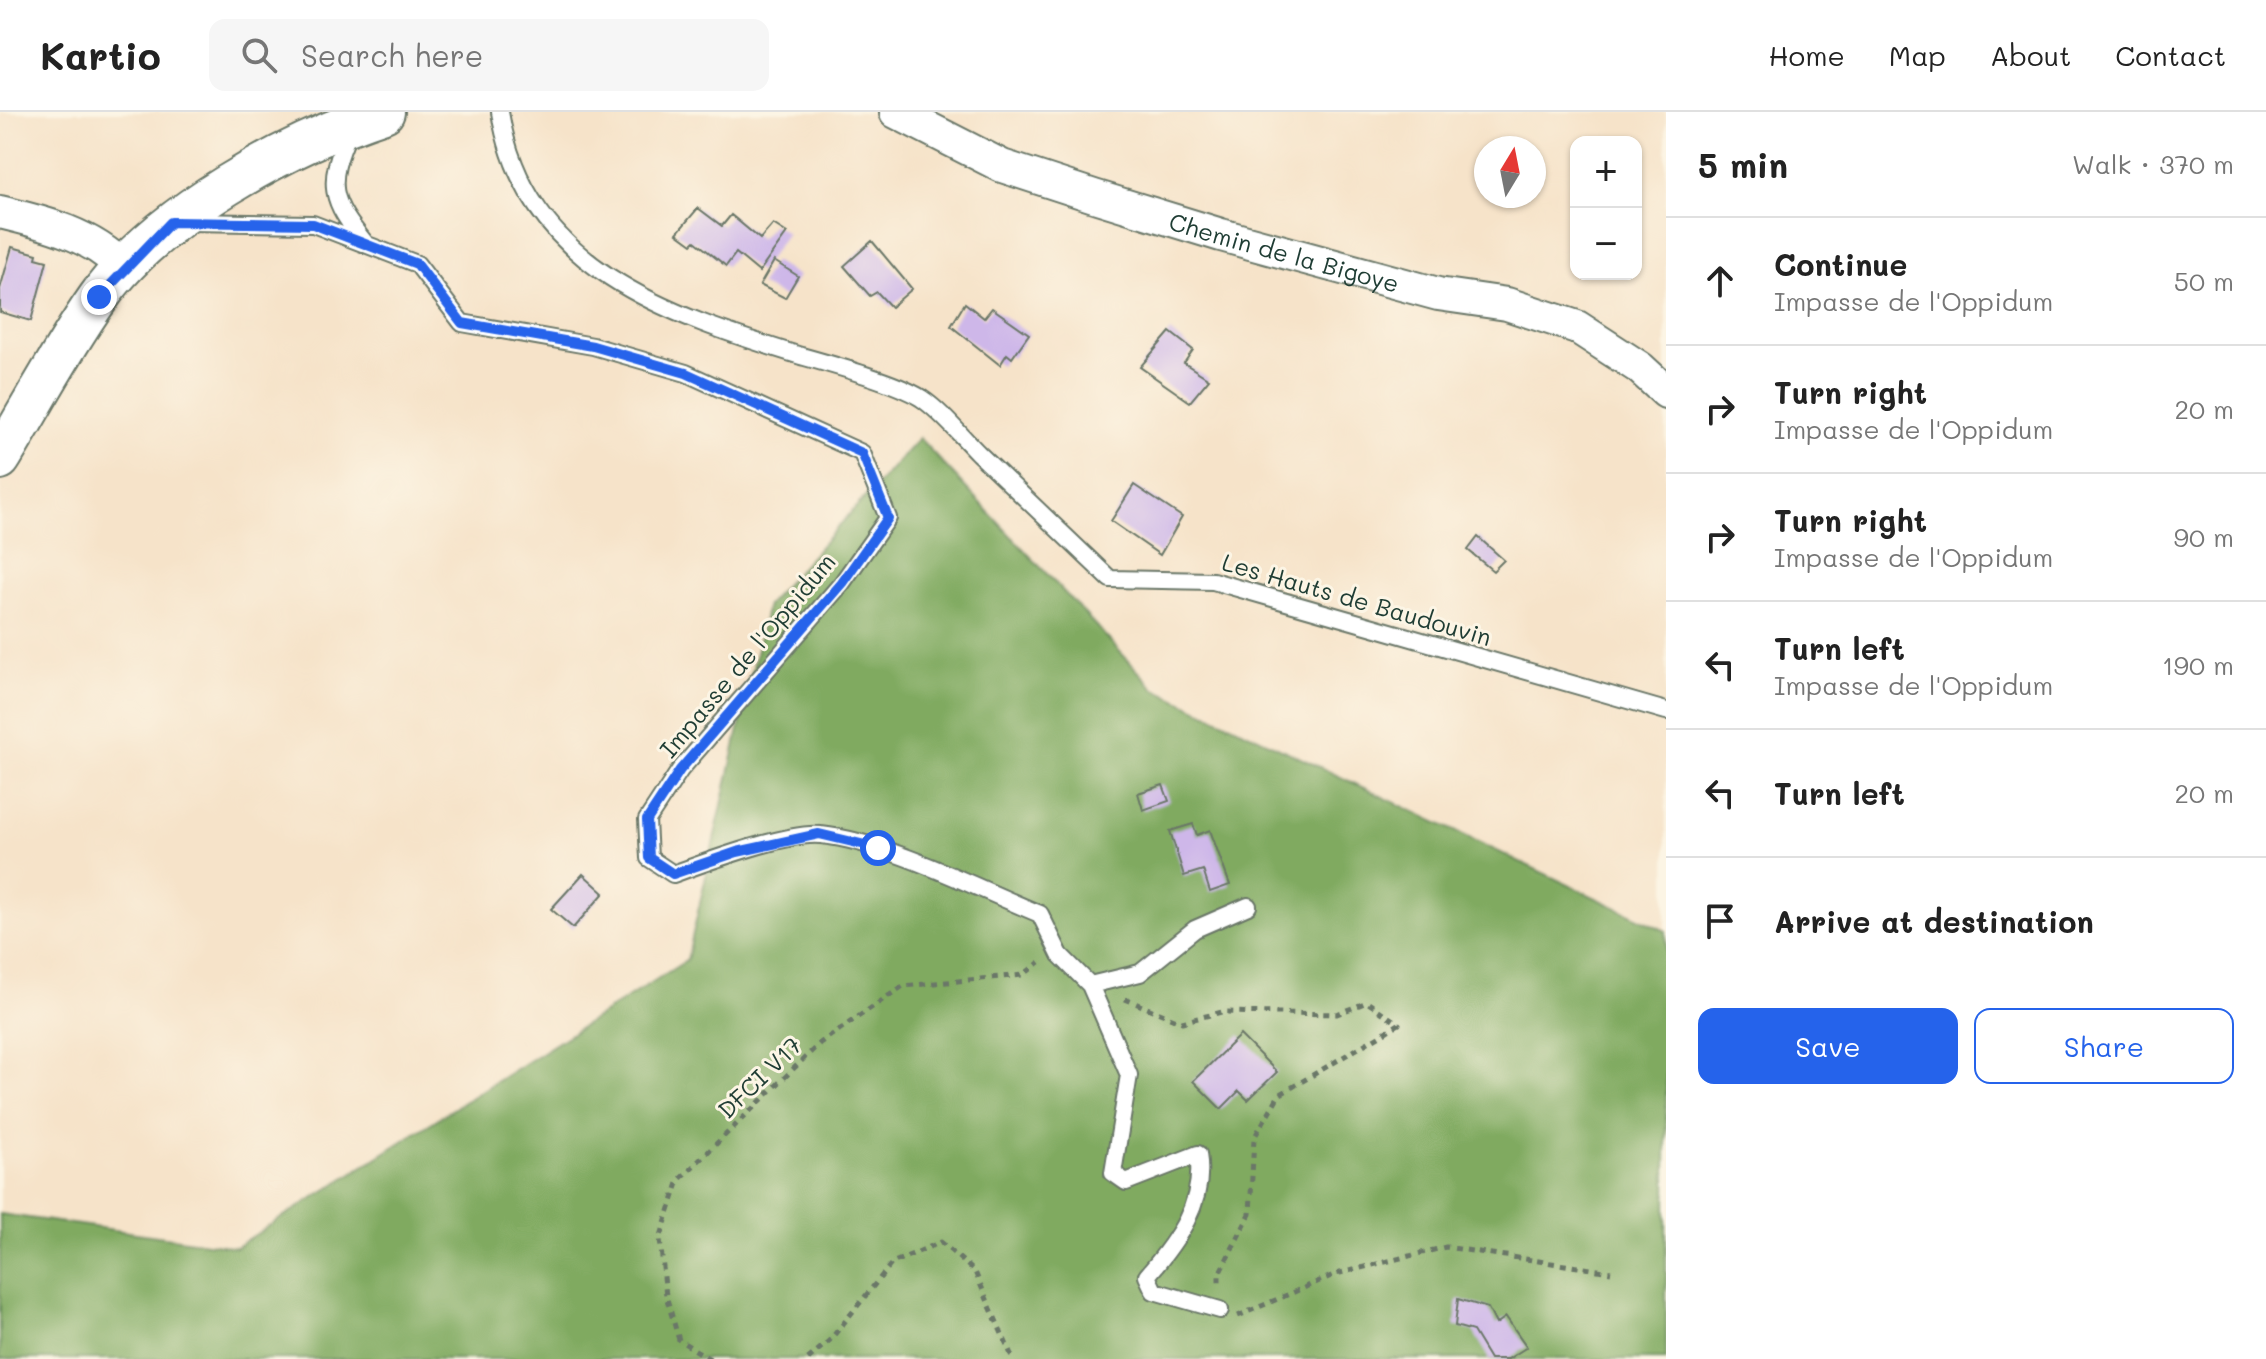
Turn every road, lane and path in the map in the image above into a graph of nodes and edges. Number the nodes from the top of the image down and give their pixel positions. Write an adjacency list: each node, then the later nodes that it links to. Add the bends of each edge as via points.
1 (500, 112): 10 (lane, Les Hauts de Baudouvin, via 526,193 553,232 600,272 711,328 844,368 921,398 1110,579 1213,581)
2 (896, 112): 8 (street, Chemin de la Bigoye, via 1002,166 1068,187 1221,235 1438,294 1507,304 1577,327 1640,368)
3 (369, 117): 5 (street, via 327,130); 6 (lane, Impasse de l'Oppidum, via 334,167 338,210)
4 (0, 212): 7 (street, via 54,224 106,250)
5 (171, 222): 6 (lane, Impasse de l'Oppidum, via 313,224); 7 (street)
6 (367, 245): 12 (lane, Impasse de l'Oppidum, via 417,264 462,323 593,346 686,373 862,453 888,518 842,583 680,770 647,820 649,858 673,874 737,852 819,834 878,848 1040,914)
7 (124, 268): 9 (street, via 99,297)
8 (1666, 392)
9 (0, 459)
10 (1666, 711)
11 (1248, 906): 13 (lane, via 1195,929 1140,973)
12 (1060, 955): 13 (lane, Impasse de l'Oppidum); 16 (path, DFCI V17, via 1023,975 903,986 820,1043 679,1180 660,1239 666,1296 679,1340)
13 (1090, 985): 15 (lane, via 1129,1075 1113,1173 1126,1182 1198,1154 1202,1175 1193,1210 1147,1276 1154,1291); 15 (path, via 1182,1022 1222,1012 1337,1014 1367,1002 1399,1024 1279,1095 1254,1138 1250,1214 1219,1274)
14 (1611, 1272): 15 (path, via 1446,1247 1336,1274 1240,1317)
15 (1220, 1310)
16 (710, 1359)
17 (808, 1359): 18 (path, via 830,1340 892,1263 941,1242 975,1272)
18 (1013, 1359)

